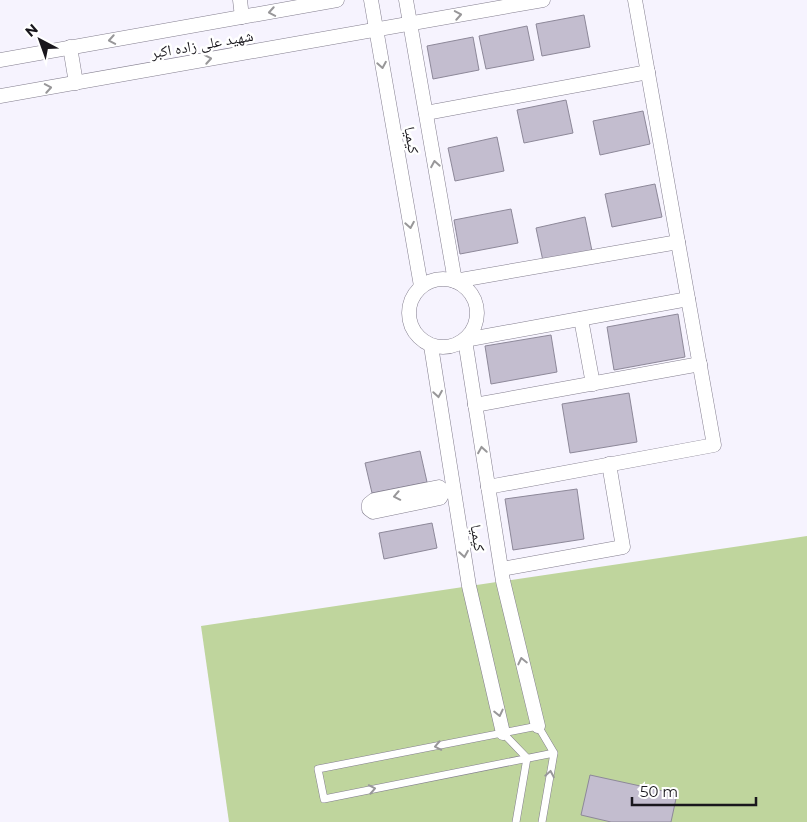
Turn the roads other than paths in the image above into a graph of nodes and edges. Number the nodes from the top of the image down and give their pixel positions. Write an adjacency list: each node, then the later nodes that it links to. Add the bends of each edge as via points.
1 (240, 0): 7 (street)
2 (337, 0): 7 (street, شهید علی زاده اکبر, one-way to 7)
3 (371, 0): 9 (street, کیمیا)
4 (406, 0): 8 (street, کیمیا)
5 (543, 0): 8 (street, شهید علی زاده اکبر, one-way to 5)
6 (635, 0): 12 (street)
7 (242, 17): 10 (street, شهید علی زاده اکبر, one-way to 10)
8 (410, 24): 9 (street, شهید علی زاده اکبر); 15 (street, کیمیا)
9 (376, 30): 13 (street, شهید علی زاده اکبر, one-way to 9); 18 (street, کیمیا, one-way to 18)
10 (70, 47): 11 (street, شهید علی زاده اکبر); 13 (street)
11 (0, 60)
12 (648, 72): 15 (street); 16 (street)
13 (76, 83): 14 (street, شهید علی زاده اکبر, one-way to 13)
14 (0, 96)
15 (426, 113): 17 (street, کیمیا, one-way to 15)
16 (678, 242): 17 (street); 19 (street)
17 (455, 280): 18 (street, via 437,279); 21 (street, via 470,291 477,307 475,325)
18 (421, 286): 22 (street, via 410,301 408,319 416,335)
19 (688, 299): 20 (street); 23 (street)
20 (581, 319): 21 (street); 24 (street)
21 (465, 340): 22 (street, via 448,347); 25 (street, کیمیا)
22 (431, 346): 30 (street, کیمیا, one-way to 30, via 448,490)
23 (700, 364): 24 (street); 26 (street, via 714,445)
24 (594, 384): 25 (street)
25 (475, 405): 27 (street, کیمیا, one-way to 25)
26 (608, 464): 27 (street); 28 (street, via 623,547)
27 (488, 486): 28 (street, کیمیا)
28 (502, 569): 29 (street, کیمیا, one-way to 28)
29 (538, 726): 30 (lane); 31 (lane)
30 (503, 733): 32 (lane); 32 (lane, one-way to 32, via 318,770 324,799)
31 (554, 753): 32 (lane); 34 (lane, one-way to 31)
32 (527, 758): 33 (lane)
33 (516, 822)
34 (542, 822)

